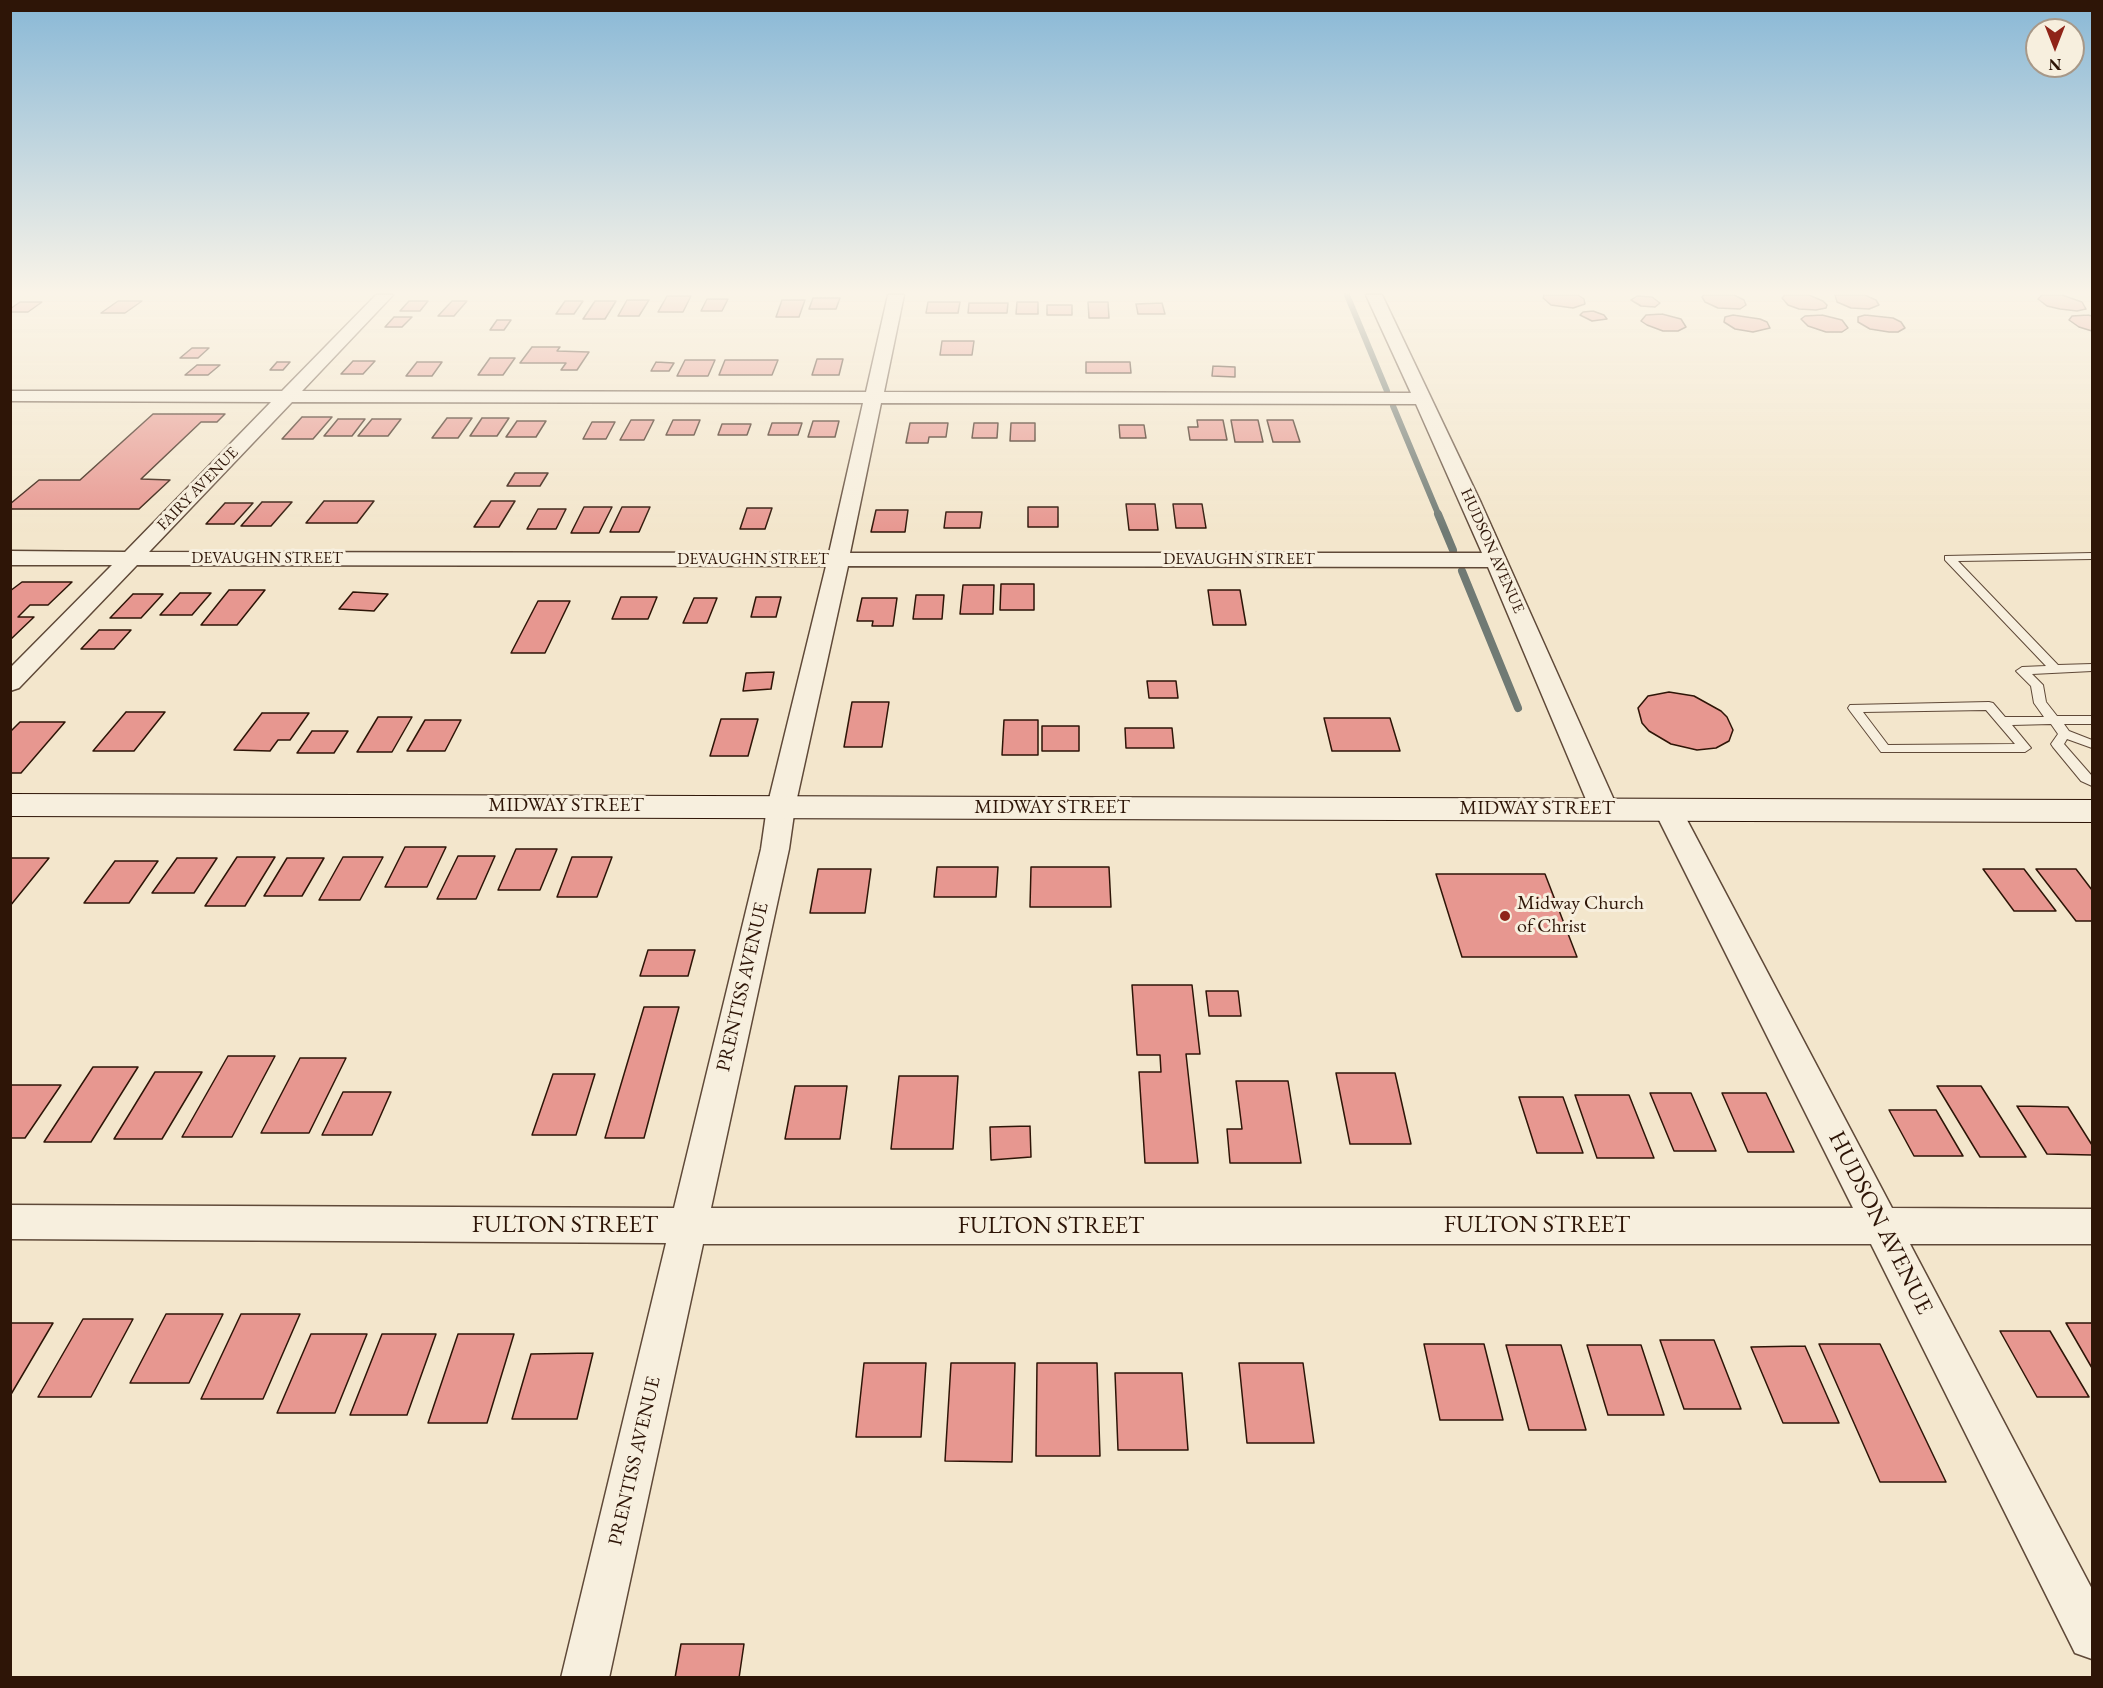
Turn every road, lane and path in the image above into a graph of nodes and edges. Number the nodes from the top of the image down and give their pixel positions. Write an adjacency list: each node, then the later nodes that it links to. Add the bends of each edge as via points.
1 (309, 374): 5 (street, FAIRY AVENUE)
2 (878, 374): 6 (street, PRENTISS AVENUE)
3 (1411, 374): 7 (street, HUDSON AVENUE)
4 (10, 396): 5 (street)
5 (286, 397): 6 (street); 10 (street, FAIRY AVENUE)
6 (873, 398): 7 (street); 11 (street, PRENTISS AVENUE)
7 (1423, 399): 12 (street, HUDSON AVENUE)
8 (2092, 556): 14 (lane, via 1949,558)
9 (10, 558): 10 (street, DEVAUGHN STREET)
10 (131, 559): 11 (street, DEVAUGHN STREET); 15 (street, FAIRY AVENUE)
11 (838, 560): 12 (street, DEVAUGHN STREET); 24 (street, PRENTISS AVENUE)
12 (1496, 560): 25 (street, HUDSON AVENUE)
13 (2092, 667): 14 (lane)
14 (2055, 669): 16 (lane, via 2022,671 2037,685 2040,703)
15 (10, 683)
16 (2054, 720): 17 (lane); 18 (lane); 19 (lane)
17 (2092, 720)
18 (2002, 721): 18 (lane, via 1989,706 1854,708 1885,749 2025,748)
19 (2065, 734): 20 (lane); 21 (lane, via 2057,744)
20 (2092, 744)
21 (2087, 772): 22 (lane)
22 (2092, 782)
23 (10, 805): 24 (street, MIDWAY STREET)
24 (781, 807): 25 (street, MIDWAY STREET); 30 (street, PRENTISS AVENUE, via 775,849)
25 (1604, 809): 26 (street, MIDWAY STREET)
26 (1668, 810): 27 (street, MIDWAY STREET); 29 (street, HUDSON AVENUE)
27 (2092, 811)
28 (10, 1222): 30 (street, FULTON STREET)
29 (1882, 1225): 30 (street, FULTON STREET); 31 (street, FULTON STREET); 32 (street, HUDSON AVENUE)
30 (689, 1226): 33 (street, PRENTISS AVENUE)
31 (2092, 1226)
32 (2092, 1636)
33 (585, 1677)

